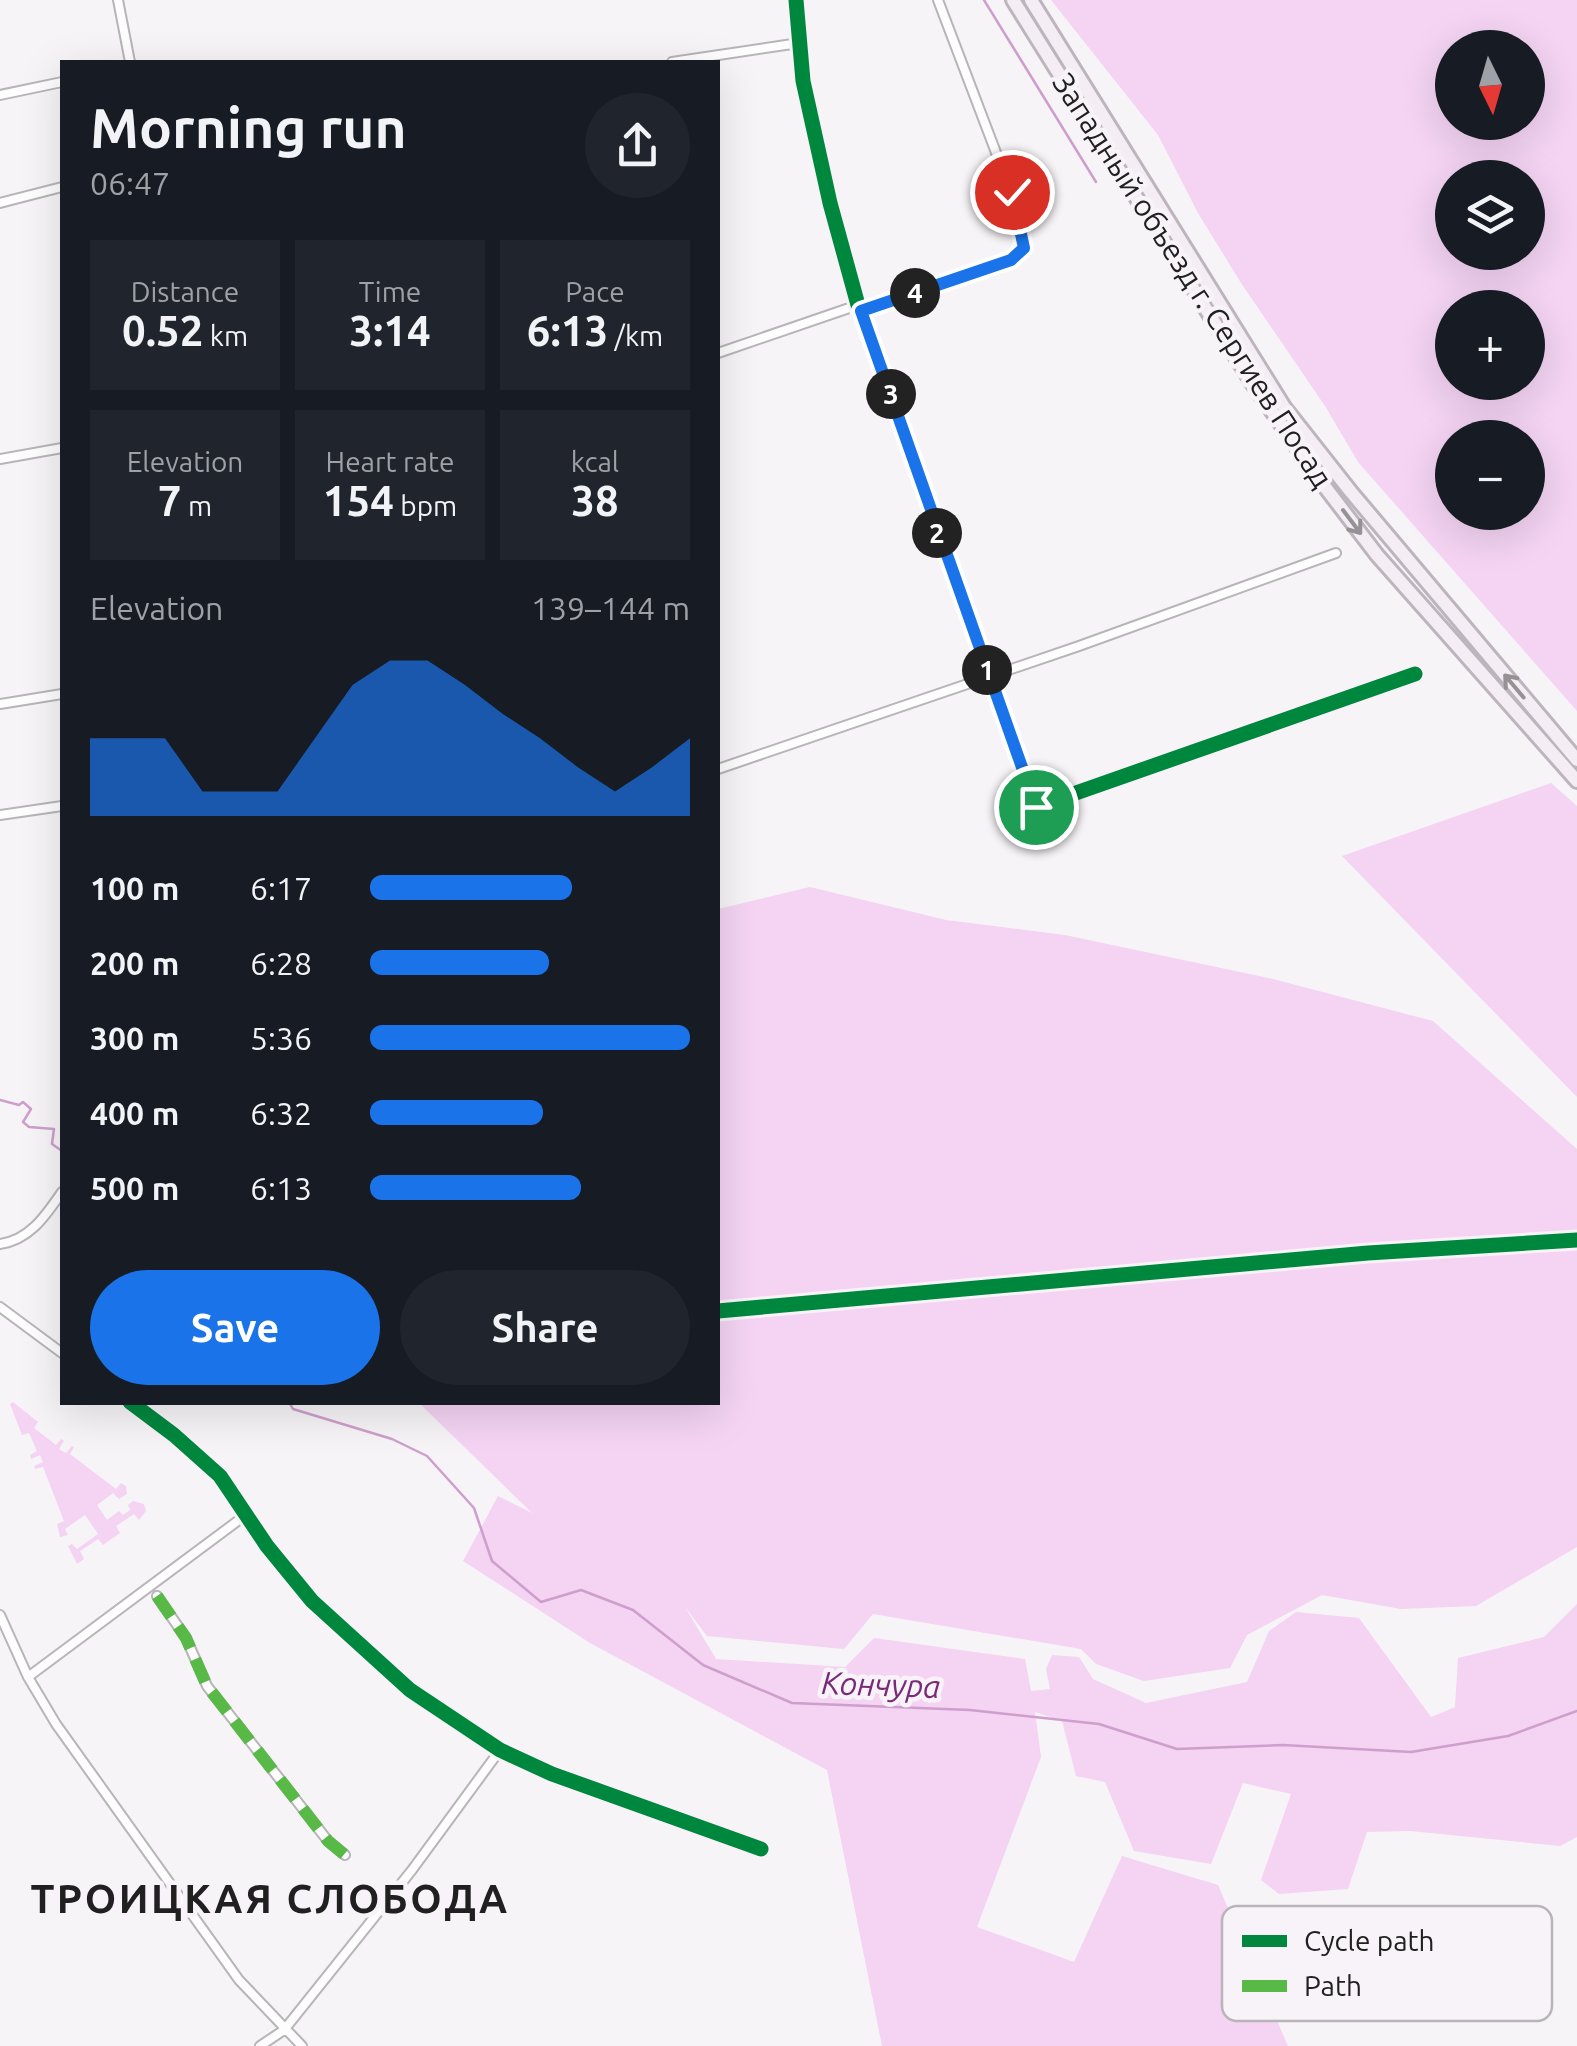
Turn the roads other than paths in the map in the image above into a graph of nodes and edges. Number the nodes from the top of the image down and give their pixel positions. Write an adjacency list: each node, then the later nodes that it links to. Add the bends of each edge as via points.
1 (118, 0): 7 (street)
2 (796, 0): 6 (street)
3 (938, 0): 13 (street, via 1012,192 1024,248 1011,260)
4 (1013, 0): 24 (main road, Западный объезд г. Сергиев Посад, one-way to 24, via 1319,480)
5 (1031, 0): 22 (main road, Западный объезд г. Сергиев Посад, one-way to 5, via 1284,407)
6 (799, 43): 8 (street); 13 (street, via 830,202)
7 (130, 60)
8 (685, 60)
9 (60, 82): 10 (street)
10 (0, 96)
11 (60, 188): 12 (street)
12 (0, 203)
13 (860, 308): 14 (street); 19 (street)
14 (720, 353)
15 (60, 448): 16 (street)
16 (0, 459)
17 (1336, 553): 19 (street)
18 (1415, 674): 19 (street, via 1036,807)
19 (989, 675): 23 (street)
20 (60, 694): 21 (street)
21 (0, 704)
22 (1577, 760)
23 (720, 768)
24 (1577, 782)
25 (60, 806): 26 (street)
26 (0, 814)
27 (60, 1195): 29 (street, via 38,1225)
28 (1577, 1240): 31 (street)
29 (0, 1244)
30 (0, 1308): 32 (street)
31 (720, 1312)
32 (60, 1352)
33 (134, 1405): 34 (street, via 220,1476)
34 (247, 1514): 37 (street); 38 (street, via 342,1631 410,1690)
35 (157, 1596): 40 (street, via 207,1686)
36 (0, 1615): 37 (street)
37 (28, 1677): 41 (street, via 239,1980)
38 (500, 1750): 39 (street); 41 (street)
39 (761, 1850)
40 (345, 1855)
41 (284, 2030): 42 (street); 43 (street)
42 (260, 2046)
43 (302, 2046)

